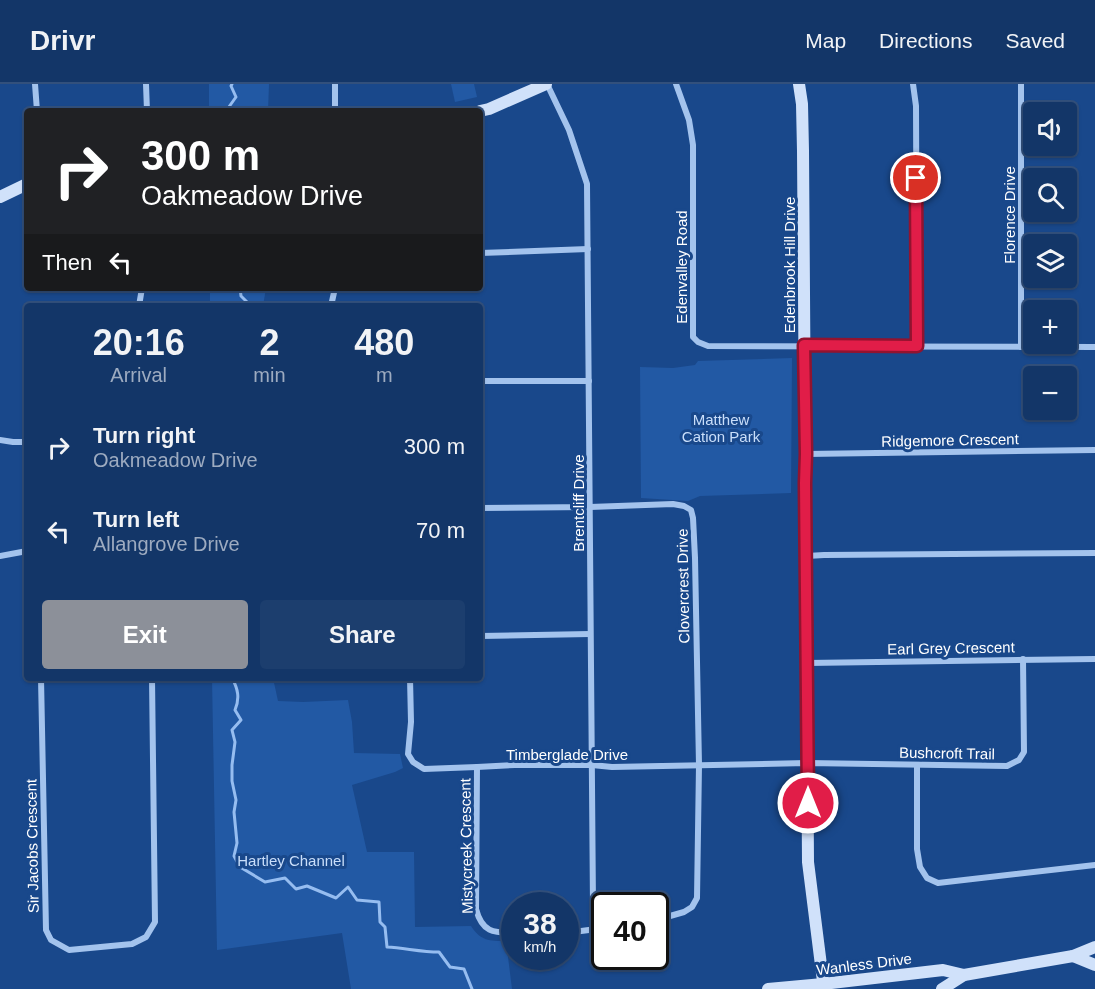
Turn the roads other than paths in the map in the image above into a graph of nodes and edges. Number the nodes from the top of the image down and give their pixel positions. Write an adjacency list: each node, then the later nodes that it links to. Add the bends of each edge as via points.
1 (35, 84): 9 (street)
2 (146, 84): 10 (street)
3 (335, 84): 11 (street)
4 (547, 84): 12 (street); 15 (street, Brentcliff Drive, via 569,130 587,184)
5 (676, 84): 17 (street, Edenvalley Road, via 693,145 693,337 708,346)
6 (799, 84): 17 (street, Edenbrook Hill Drive)
7 (913, 84): 18 (street)
8 (1021, 84): 19 (street, Florence Drive)
9 (37, 108)
10 (147, 108)
11 (335, 108)
12 (483, 110)
13 (24, 185): 14 (street)
14 (0, 197)
15 (588, 249): 16 (street); 22 (street, Brentcliff Drive)
16 (483, 253)
17 (804, 345): 18 (street); 26 (street, Edenbrook Hill Drive)
18 (917, 346): 19 (street)
19 (1021, 346): 20 (street)
20 (1095, 347)
21 (483, 381): 22 (street)
22 (589, 381): 27 (street, Brentcliff Drive)
23 (0, 440): 24 (street)
24 (24, 442)
25 (1095, 450): 26 (street, Ridgemore Crescent)
26 (806, 454): 32 (street, Edenbrook Hill Drive)
27 (590, 507): 28 (street); 33 (street, Brentcliff Drive); 43 (street, Clovercrest Drive, via 673,504 691,510)
28 (483, 508)
29 (24, 552): 31 (street)
30 (1095, 554): 32 (street)
31 (0, 556)
32 (807, 556): 37 (street, Edenbrook Hill Drive)
33 (590, 634): 34 (street); 42 (street, Brentcliff Drive)
34 (483, 636)
35 (1023, 659): 36 (street, Earl Grey Crescent); 37 (street, Earl Grey Crescent); 44 (street, Bushcroft Trail, via 1025,739 1019,760 1007,766)
36 (1095, 659)
37 (807, 663): 41 (street, Edenbrook Hill Drive)
38 (41, 681): 39 (street, Sir Jacobs Crescent, via 46,930 51,940 69,950 132,944 146,936 155,922)
39 (153, 681)
40 (410, 681): 45 (street, Timberglade Drive, via 408,754 413,762 424,769)
41 (807, 763): 43 (street, Timberglade Drive); 44 (street, Bushcroft Trail); 54 (street, Edenbrook Hill Drive, via 808,862)
42 (592, 765): 43 (street, Timberglade Drive); 45 (street, Timberglade Drive); 47 (street, Brentcliff Drive)
43 (699, 765): 48 (street, via 697,898 692,907)
44 (917, 765): 46 (street, via 917,849 920,867 927,878 938,883)
45 (477, 767): 49 (street, Mistycreek Crescent, via 476,909 483,927)
46 (1095, 865)
47 (593, 892)
48 (669, 918)
49 (501, 932)
50 (1095, 947): 51 (street, Wanless Drive)
51 (1073, 956): 52 (street); 53 (street, Wanless Drive)
52 (1095, 965)
53 (964, 975): 54 (street, Wanless Drive, via 943,969); 56 (street, Wanless Drive)
54 (823, 987): 55 (street, Wanless Drive)
55 (768, 989)
56 (942, 989)

